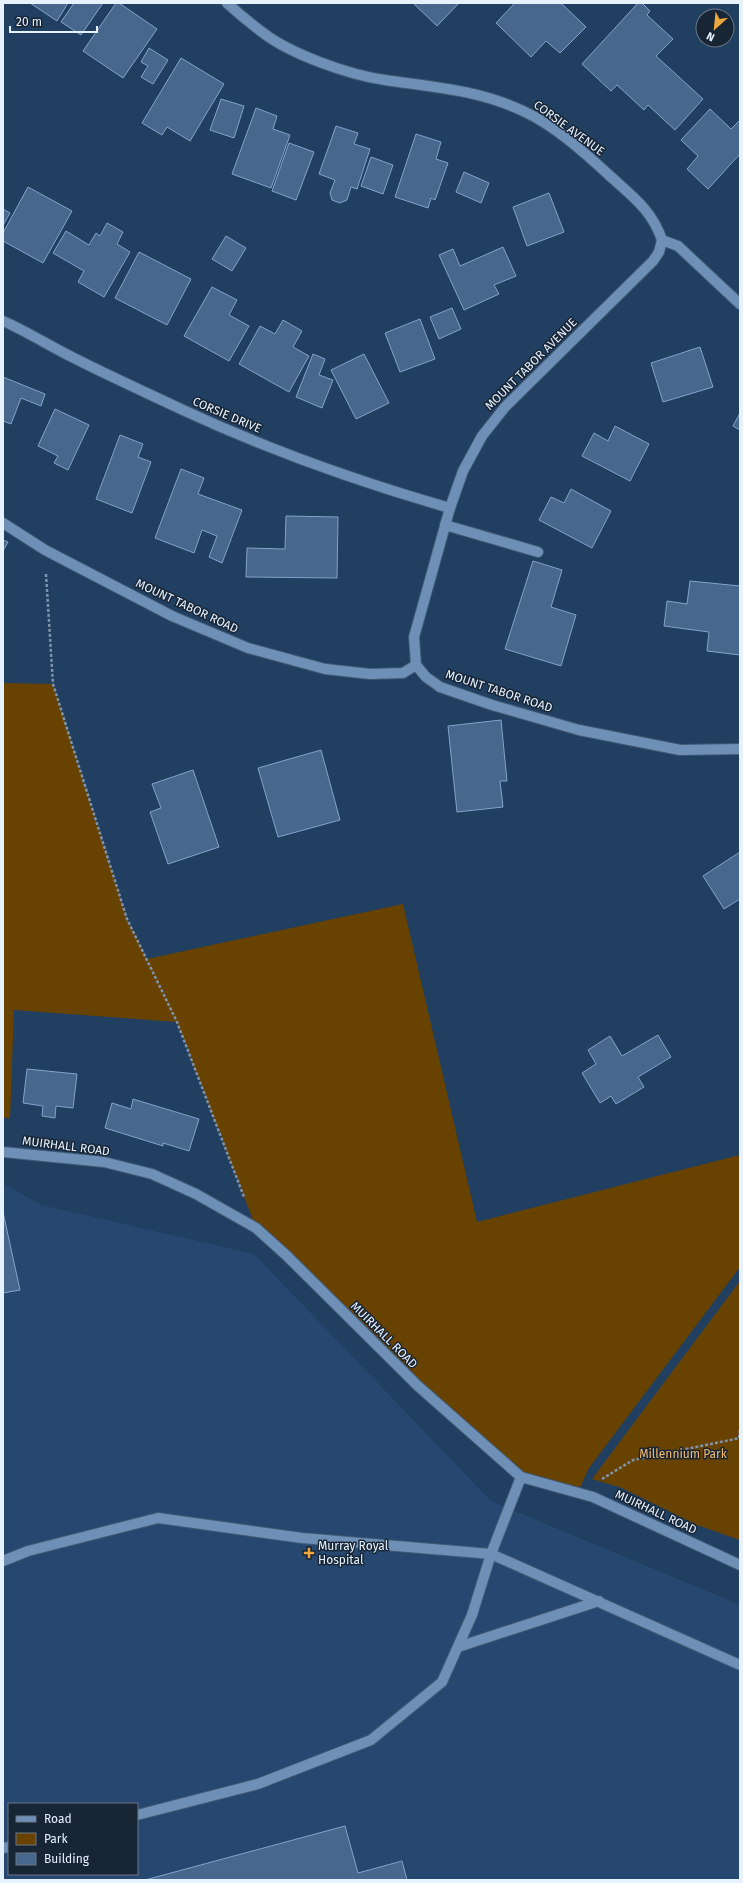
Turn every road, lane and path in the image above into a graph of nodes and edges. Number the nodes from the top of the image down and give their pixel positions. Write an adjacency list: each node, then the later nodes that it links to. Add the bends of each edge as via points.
1 (227, 3): 2 (street, CORSIE AVENUE, via 264,34 301,54 342,70 383,80 467,92 523,111 542,121 583,151 645,207 657,224)
2 (662, 240): 3 (street, via 678,246); 5 (street, MOUNT TABOR AVENUE, via 653,261 504,407 482,436 463,470)
3 (740, 304)
4 (3, 321): 5 (street, CORSIE DRIVE, via 183,410 262,444 381,488)
5 (450, 508): 7 (street, MOUNT TABOR AVENUE)
6 (3, 523): 8 (street, MOUNT TABOR ROAD)
7 (446, 525): 9 (street); 10 (street, MOUNT TABOR AVENUE, via 414,637)
8 (45, 550): 10 (street, MOUNT TABOR ROAD, via 172,616 248,648 325,669 370,674 403,673); 13 (path, via 53,684 127,919 177,1022)
9 (538, 552)
10 (416, 665): 11 (street, MOUNT TABOR ROAD, via 426,677 440,687 579,730 680,750)
11 (740, 749)
12 (3, 1152): 13 (street, MUIRHALL ROAD, via 104,1162 152,1174 196,1194)
13 (256, 1228): 16 (street, MUIRHALL ROAD, via 418,1386)
14 (740, 1430): 15 (path)
15 (740, 1438): 17 (path, via 634,1460 599,1481)
16 (521, 1477): 17 (street, MUIRHALL ROAD); 18 (street)
17 (593, 1496): 20 (street, MUIRHALL ROAD)
18 (491, 1554): 19 (street, via 302,1538 158,1518 28,1551); 21 (street); 22 (street, via 472,1615)
19 (3, 1561)
20 (740, 1565)
21 (599, 1601): 22 (street); 23 (street)
22 (458, 1647): 24 (street, via 442,1682 371,1740 258,1784)
23 (740, 1664)
24 (138, 1815)

